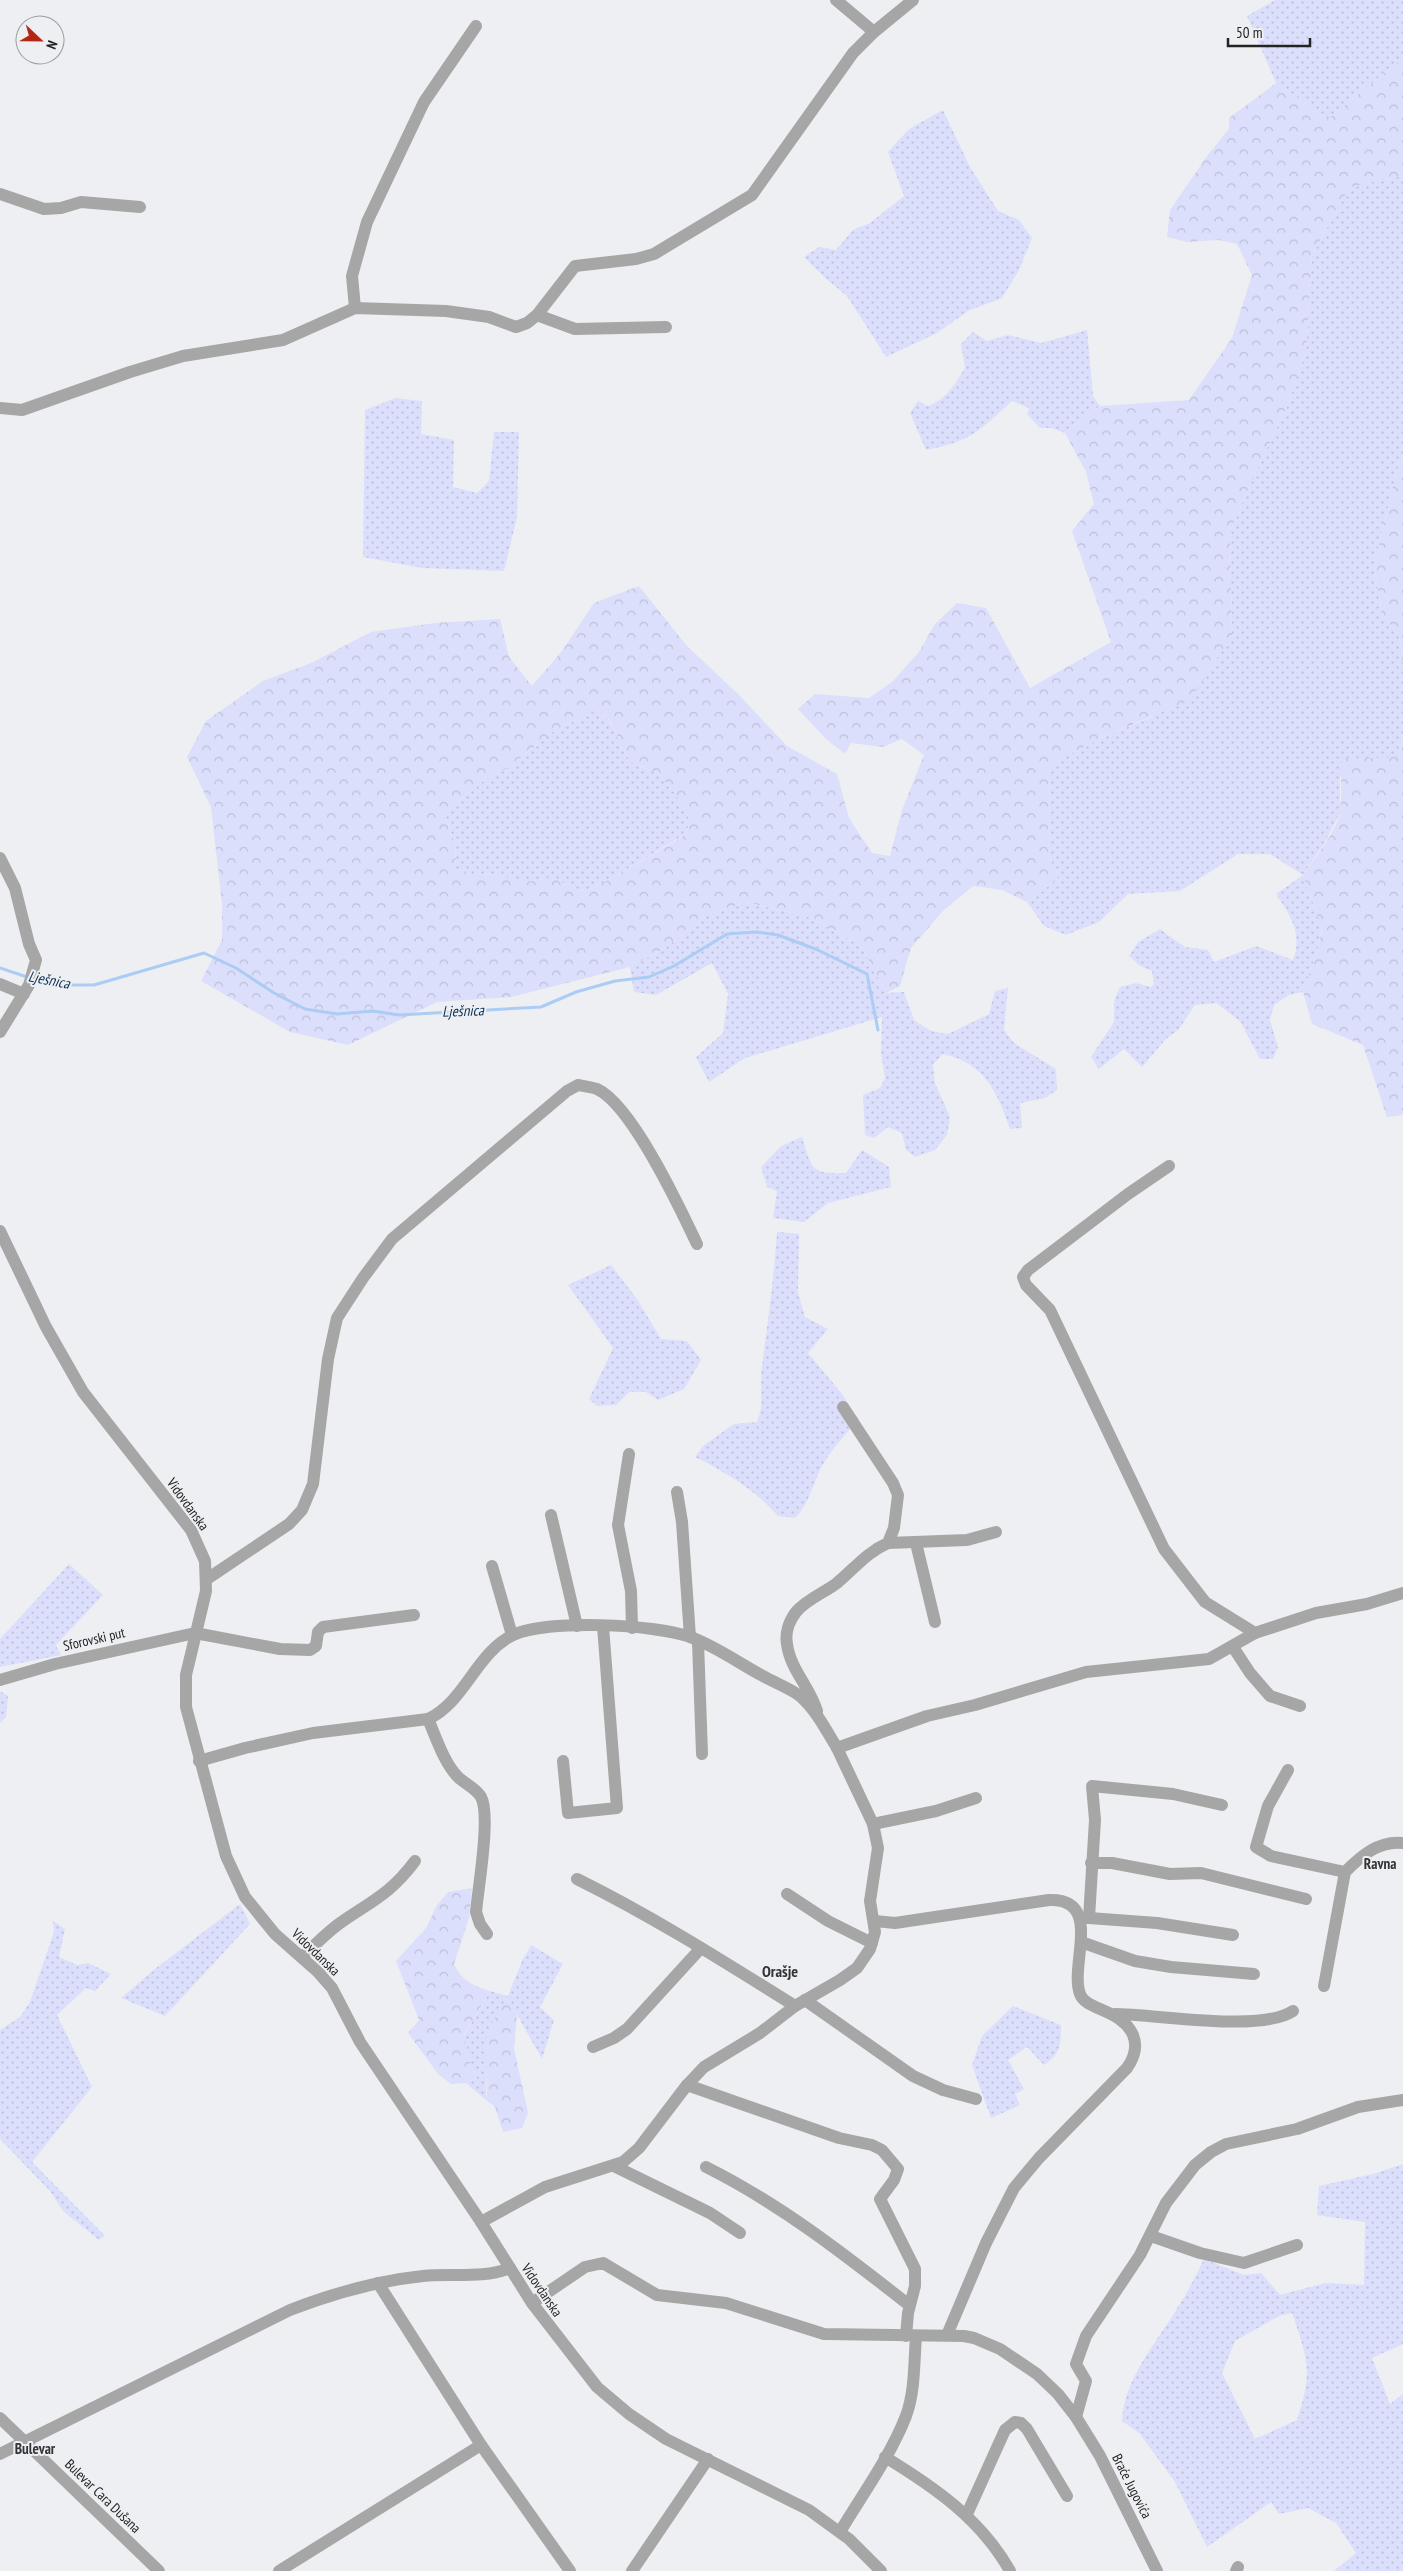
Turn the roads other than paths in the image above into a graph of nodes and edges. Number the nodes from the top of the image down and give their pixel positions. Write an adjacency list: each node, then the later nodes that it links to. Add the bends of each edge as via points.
1 (836, 0): 4 (street)
2 (913, 0): 4 (street)
3 (476, 26): 7 (street, via 424,102 367,222 352,276)
4 (874, 32): 8 (street, via 824,92 752,195 654,254 575,266)
5 (0, 194): 6 (street, via 44,208 61,208 81,202)
6 (140, 206)
7 (355, 308): 8 (street, via 446,312 489,318 516,327); 10 (street, via 283,340 182,356 22,410)
8 (537, 315): 9 (street, via 575,329)
9 (666, 327)
10 (0, 408)
11 (0, 858): 13 (street, via 15,888 36,960)
12 (0, 984): 13 (street)
13 (26, 989): 14 (street)
14 (0, 1032)
15 (1169, 1166): 34 (street, via 1028,1270 1023,1277 1026,1285 1050,1310 1164,1549 1205,1602)
16 (0, 1231): 26 (street, Vidovdanska, via 46,1327 83,1392 191,1530 205,1561)
17 (697, 1244): 26 (street, via 664,1176 625,1115 597,1089 578,1085 567,1091 392,1239 363,1278 336,1318 313,1484 302,1510 290,1524)
18 (843, 1407): 23 (street, via 868,1442 898,1495 894,1528)
19 (629, 1454): 32 (street, via 618,1525 632,1591)
20 (677, 1492): 36 (street)
21 (551, 1515): 30 (street)
22 (996, 1532): 24 (street, via 966,1540)
23 (888, 1543): 24 (street); 40 (street, via 874,1549 836,1583 797,1611 789,1626 787,1643 791,1661)
24 (916, 1543): 29 (street)
25 (492, 1566): 35 (street)
26 (207, 1580): 33 (street, Vidovdanska)
27 (1403, 1593): 34 (street, via 1367,1604 1316,1613)
28 (414, 1615): 33 (street, via 323,1627 318,1632 316,1646 310,1650 275,1648)
29 (935, 1622)
30 (577, 1626): 31 (street); 35 (street, via 537,1628)
31 (603, 1626): 32 (street); 45 (street, via 617,1808 568,1813)
32 (632, 1628): 36 (street)
33 (195, 1633): 38 (street, Sforovski put, via 55,1664); 44 (street, Vidovdanska, via 185,1688 190,1728)
34 (1255, 1633): 37 (street)
35 (512, 1635): 41 (street, via 487,1655 452,1699)
36 (694, 1639): 40 (street, via 799,1696); 43 (street)
37 (1233, 1647): 39 (street, via 1270,1696); 42 (street, via 1209,1659 1086,1672 927,1716)
38 (0, 1680)
39 (1300, 1706)
40 (818, 1716): 42 (street)
41 (428, 1719): 44 (street, via 314,1733); 59 (street, via 451,1767 458,1777 480,1794 484,1805 476,1912)
42 (837, 1748): 49 (street)
43 (702, 1754)
44 (199, 1761): 64 (street, Vidovdanska, via 235,1878 258,1915)
45 (563, 1761)
46 (1288, 1770): 53 (street, via 1268,1806 1256,1847 1271,1856)
47 (976, 1798): 49 (street, via 936,1811)
48 (1222, 1805): 52 (street, via 1173,1794 1092,1786 1095,1820)
49 (873, 1824): 58 (street, via 878,1848 870,1901)
50 (1402, 1838): 53 (street, via 1380,1844)
51 (415, 1861): 64 (street, via 384,1896 342,1921)
52 (1091, 1863): 56 (street, via 1112,1863 1170,1874 1201,1874); 57 (street)
53 (1344, 1872): 66 (street)
54 (577, 1879): 63 (street)
55 (788, 1894): 62 (street, via 828,1921)
56 (1306, 1900)
57 (1084, 1918): 58 (street, via 1061,1899 895,1923); 60 (street, via 1157,1922); 61 (street)
58 (875, 1921): 62 (street)
59 (487, 1934)
60 (1233, 1934)
61 (1081, 1942): 65 (street, via 1135,1961); 69 (street, via 1077,1978 1079,1994 1086,2002)
62 (872, 1943): 67 (street, via 857,1968)
63 (701, 1948): 67 (street); 70 (street, via 626,2030)
64 (302, 1957): 76 (street, Vidovdanska, via 325,1979 340,2000 360,2042)
65 (1254, 1974)
66 (1324, 1986)
67 (800, 2003): 71 (street, via 771,2027 704,2067); 72 (street, via 913,2076 942,2090)
68 (1292, 2010): 69 (street, via 1285,2016 1261,2020)
69 (1115, 2014): 84 (street, via 1127,2024 1134,2038 1132,2061 1014,2188 986,2243)
70 (593, 2047)
71 (687, 2085): 74 (street, via 639,2148); 83 (street, via 838,2138 872,2145 892,2159 897,2173 881,2196 880,2203 915,2269 915,2286)
72 (976, 2099)
73 (1403, 2100): 78 (street, via 1358,2107 1297,2129 1226,2144 1206,2157 1181,2182 1166,2203)
74 (614, 2166): 76 (street, via 545,2187); 77 (street, via 710,2213)
75 (706, 2167): 83 (street, via 767,2200 835,2247)
76 (481, 2222): 80 (street, Vidovdanska)
77 (740, 2233)
78 (1151, 2236): 79 (street, via 1200,2254 1244,2263); 86 (street, via 1086,2336 1076,2364 1086,2381)
79 (1297, 2245)
80 (510, 2268): 81 (street, via 487,2275 442,2274); 82 (street, Vidovdanska)
81 (378, 2283): 88 (street, via 290,2310); 89 (street)
82 (532, 2303): 85 (street, Braće Jugovića, via 585,2266 603,2263 657,2295 726,2303 824,2334); 92 (street, Vidovdanska, via 604,2394 666,2439)
83 (909, 2305): 85 (street)
84 (947, 2335): 85 (street, Braće Jugovića); 86 (street, Braće Jugovića, via 974,2338 1000,2349 1036,2374)
85 (911, 2336): 91 (street, via 909,2404)
86 (1076, 2417): 102 (street, Braće Jugovića, via 1100,2456)
87 (0, 2418): 88 (street, Bulevar Cara Dušana)
88 (26, 2442): 90 (street); 96 (street, Bulevar Cara Dušana)
89 (481, 2445): 97 (street); 98 (street)
90 (0, 2454)
91 (885, 2457): 94 (street, via 920,2478); 95 (street)
92 (708, 2459): 95 (street, Vidovdanska, via 796,2502); 99 (street)
93 (1067, 2496): 94 (street, via 1027,2429 1015,2422 1005,2430)
94 (967, 2514): 101 (street)
95 (840, 2532): 100 (street, Vidovdanska)
96 (159, 2571)
97 (279, 2571)
98 (570, 2571)
99 (632, 2571)
100 (882, 2571)
101 (1010, 2571)
102 (1157, 2571)

